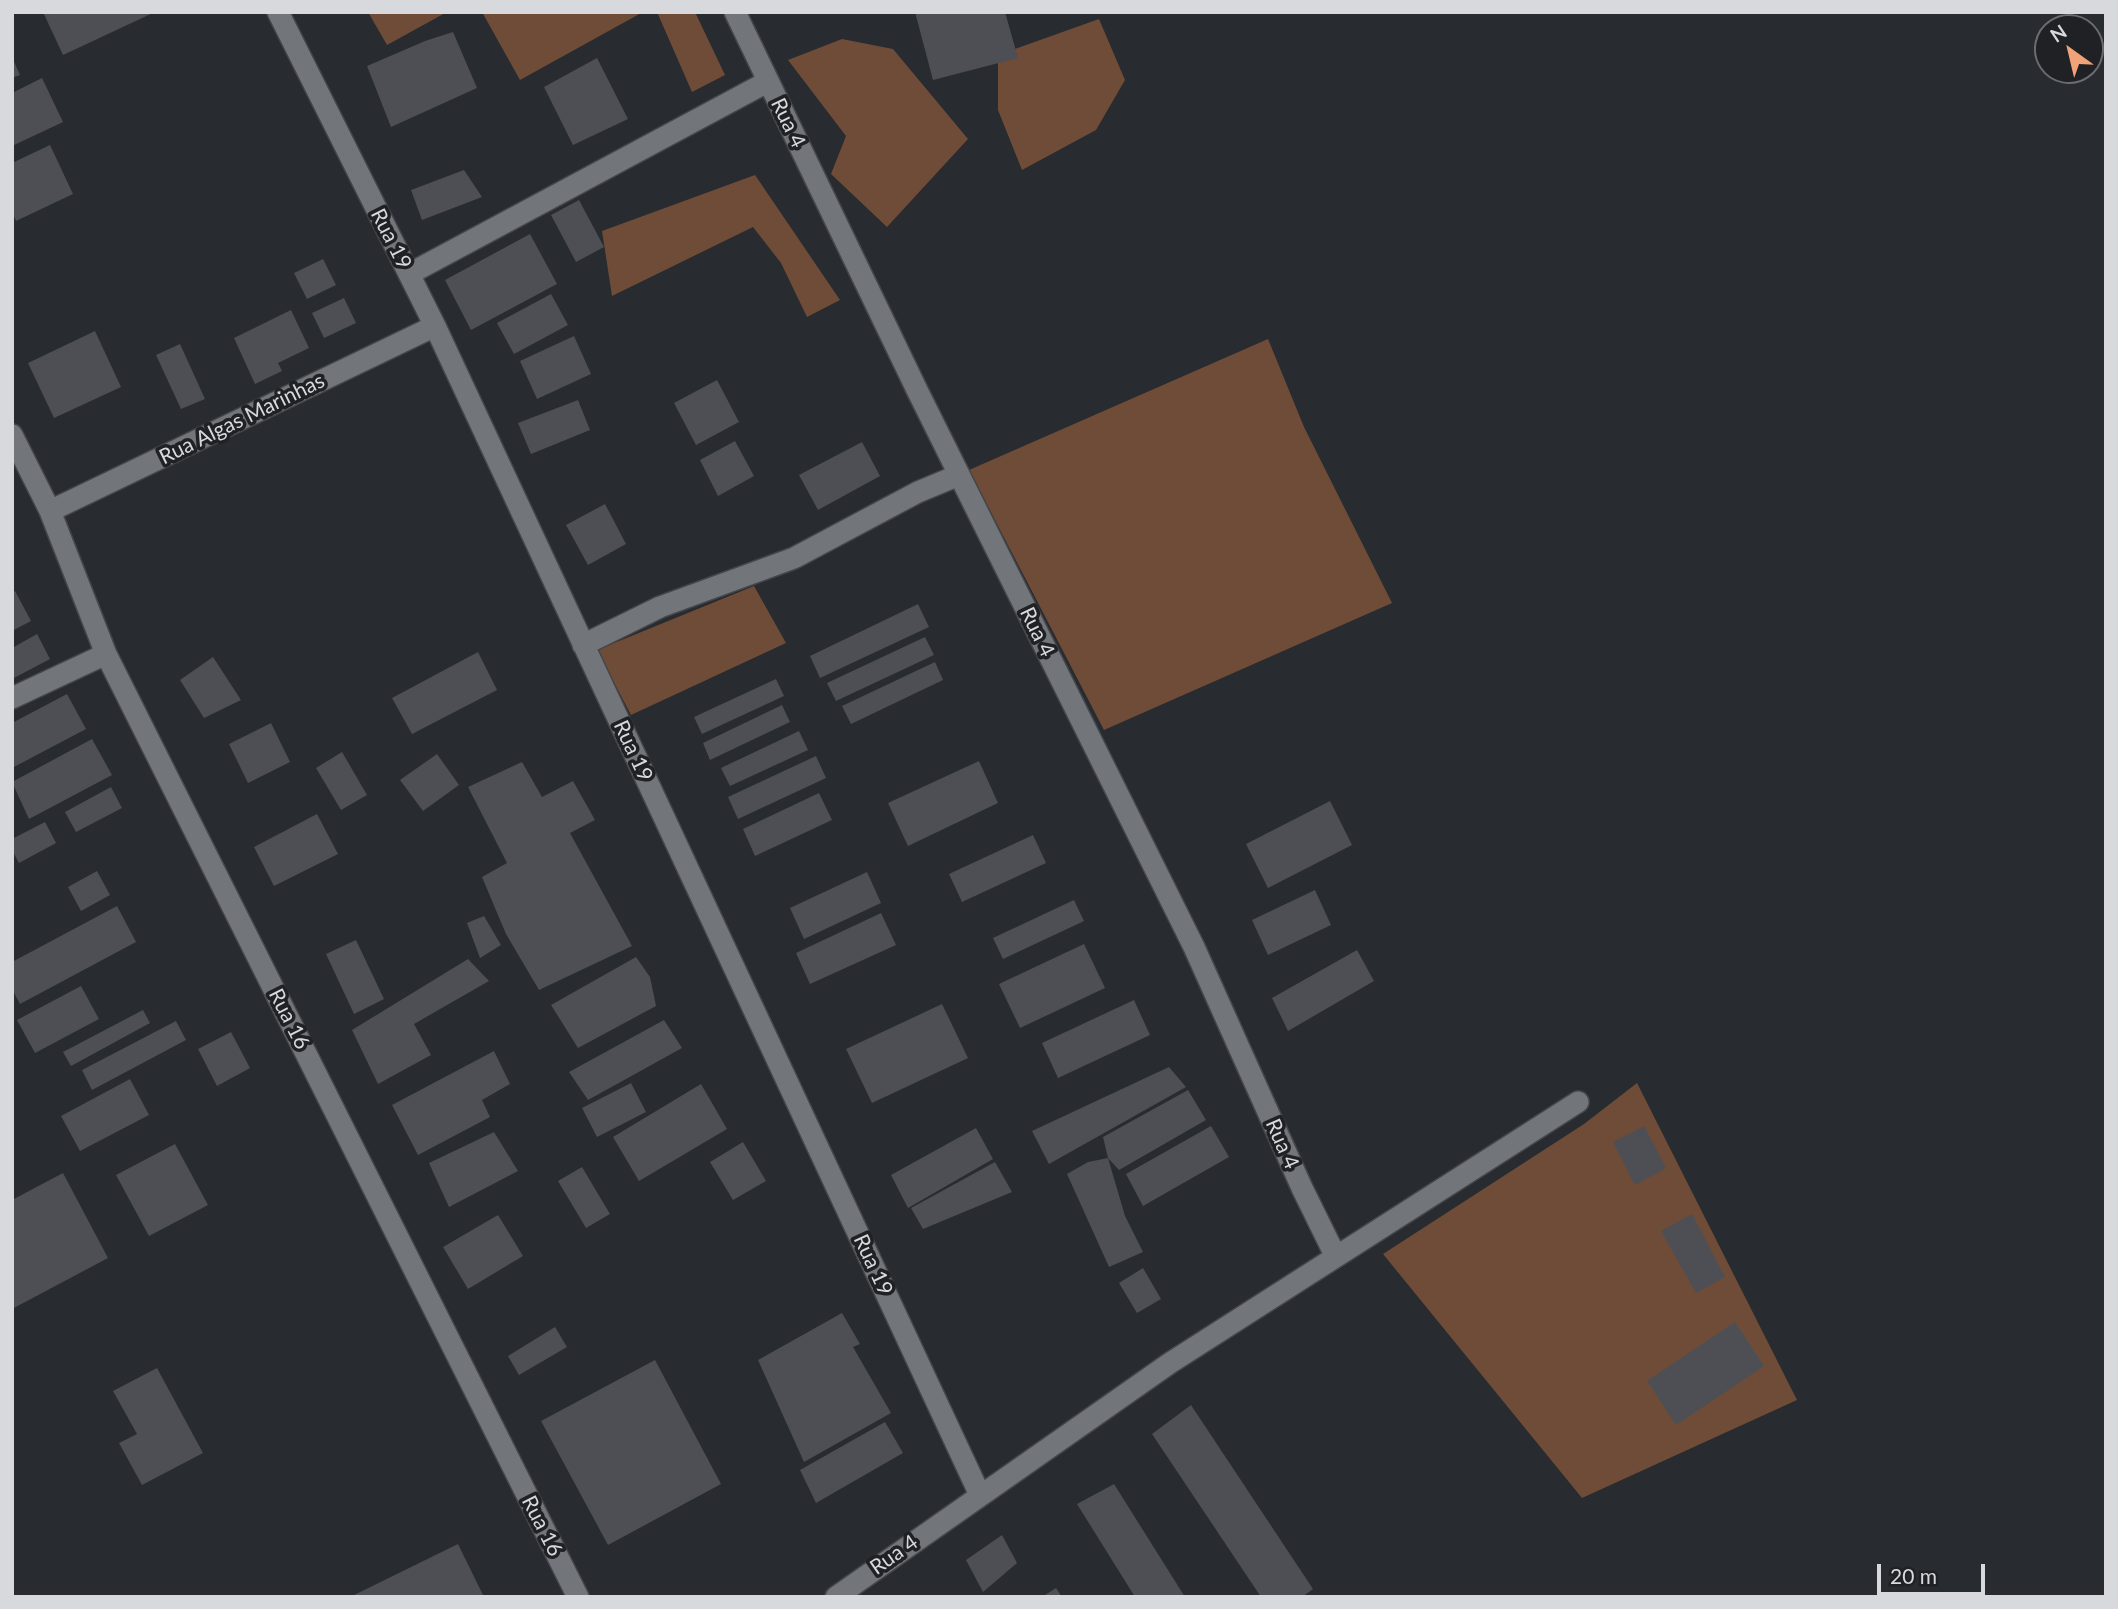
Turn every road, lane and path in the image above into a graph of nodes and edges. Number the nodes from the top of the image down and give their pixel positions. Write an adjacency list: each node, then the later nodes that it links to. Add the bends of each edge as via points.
1 (278, 12): 4 (street, Rua 19)
2 (735, 12): 3 (street, Rua 4)
3 (767, 82): 4 (street); 7 (street, Rua 4)
4 (409, 274): 5 (street, Rua 19)
5 (435, 326): 8 (street, Rua Algas Marinhas); 9 (street, Rua 19)
6 (12, 435): 8 (street, Rua 16)
7 (959, 475): 9 (street, via 794,558 660,607); 13 (street, Rua 4, via 1194,947)
8 (50, 511): 10 (street, Rua 16)
9 (583, 645): 14 (street, Rua 19)
10 (106, 654): 11 (street); 15 (street, Rua 16)
11 (12, 698)
12 (1578, 1102): 13 (street, Rua 4)
13 (1335, 1255): 14 (street, Rua 4)
14 (980, 1495): 16 (street, Rua 4)
15 (578, 1597)
16 (836, 1597)

